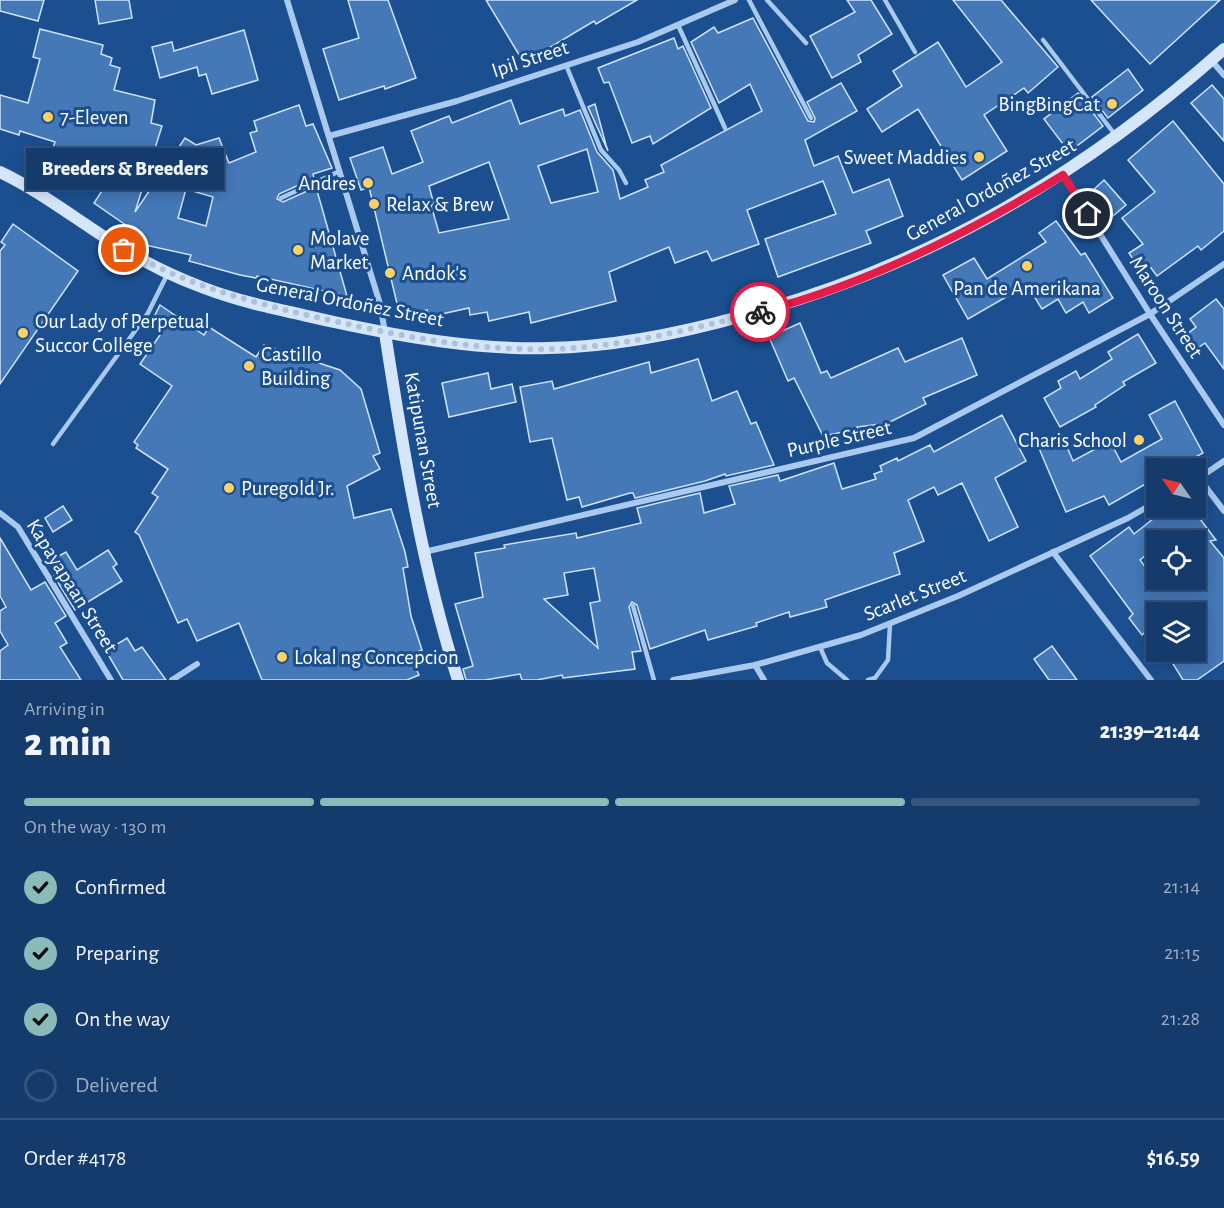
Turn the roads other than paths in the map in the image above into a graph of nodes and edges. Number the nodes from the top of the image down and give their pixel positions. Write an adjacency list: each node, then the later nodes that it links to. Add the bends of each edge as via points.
1 (287, 0): 16 (street, Katipunan Street)
2 (735, 0): 6 (street, Ipil Street)
3 (748, 0): 14 (lane)
4 (767, 0): 8 (lane)
5 (885, 0): 10 (lane)
6 (678, 25): 12 (street, Ipil Street); 15 (lane)
7 (1043, 40): 17 (lane)
8 (806, 43)
9 (1224, 49): 11 (main road, General Ordoñez Street)
10 (915, 52)
11 (1211, 60): 13 (street); 17 (main road, General Ordoñez Street)
12 (566, 65): 16 (street, Ipil Street); 21 (lane, via 602,150)
13 (1224, 75)
14 (811, 118)
15 (725, 128)
16 (329, 136): 18 (street, Katipunan Street)
17 (1118, 137): 20 (main road, General Ordoñez Street)
18 (340, 171): 22 (lane); 26 (street, Katipunan Street)
19 (0, 172): 24 (main road, General Ordoñez Street, via 124,250)
20 (1063, 175): 25 (street, Maroon Street); 26 (main road, General Ordoñez Street, via 960,234 887,268 800,300 702,327 625,342 545,349)
21 (626, 183)
22 (281, 198)
23 (1224, 264): 25 (street, Purple Street)
24 (169, 272): 26 (main road, General Ordoñez Street, via 203,288 255,304); 28 (lane, via 148,314)
25 (1150, 314): 27 (street, Maroon Street); 35 (street, Purple Street, via 914,438)
26 (385, 333): 35 (main road, Katipunan Street)
27 (1224, 425)
28 (53, 444)
29 (1224, 461): 30 (street)
30 (1206, 473)
31 (1206, 490): 33 (street)
32 (1146, 507): 36 (street, Scarlet Street)
33 (1224, 511)
34 (0, 513): 42 (street, Kapayapaan Street, via 18,527)
35 (424, 552): 44 (main road, Katipunan Street)
36 (1053, 552): 38 (street, Scarlet Street); 50 (street)
37 (633, 606): 45 (lane)
38 (890, 624): 39 (street, Scarlet Street); 49 (lane, via 888,660 875,678)
39 (820, 647): 41 (street, Scarlet Street); 48 (lane, via 827,663)
40 (197, 664): 43 (street)
41 (755, 665): 46 (street, Scarlet Street); 47 (street)
42 (111, 680)
43 (172, 680)
44 (458, 680)
45 (654, 680)
46 (673, 680)
47 (764, 680)
48 (847, 680)
49 (868, 680)
50 (1151, 680)

